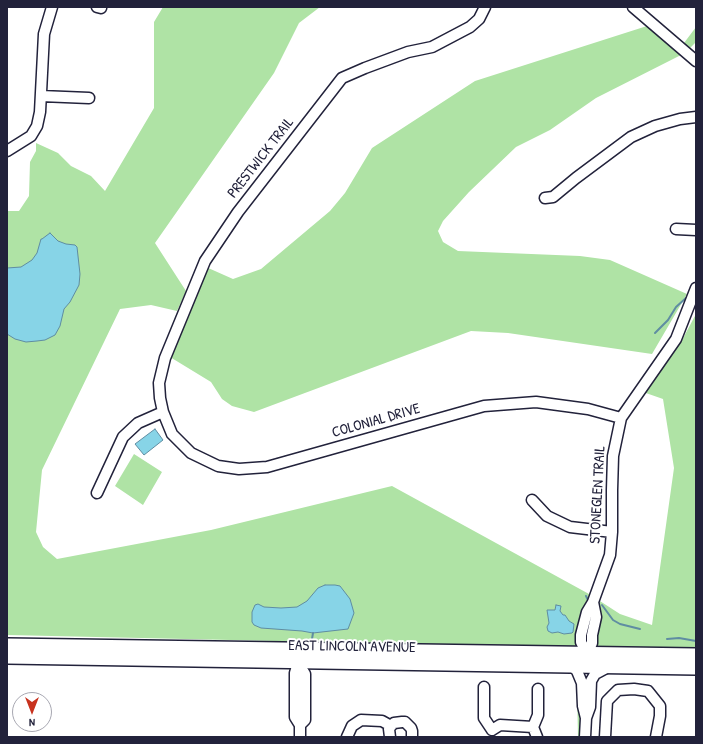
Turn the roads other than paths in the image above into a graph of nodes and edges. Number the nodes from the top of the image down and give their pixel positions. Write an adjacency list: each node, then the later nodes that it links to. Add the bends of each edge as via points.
1 (52, 7): 5 (street, via 44,34)
2 (485, 7): 13 (street, PRESTWICK TRAIL, via 479,19 470,27 432,47 408,52 342,78 238,212 205,262 165,358 159,383)
3 (633, 7): 4 (street)
4 (696, 61)
5 (41, 96): 6 (street); 8 (street, via 40,112 31,136)
6 (89, 98)
7 (696, 118): 9 (street, via 680,119 655,126 631,138 553,197)
8 (7, 151)
9 (546, 198)
10 (676, 228): 11 (street)
11 (696, 230)
12 (696, 288): 14 (street, STONEGLEN TRAIL, via 676,339)
13 (163, 412): 14 (street, COLONIAL DRIVE, via 172,434 191,453 218,466 239,469 267,467 484,406 536,402 588,409); 15 (street, via 138,423 122,437)
14 (621, 418): 17 (street, STONEGLEN TRAIL, via 613,456)
15 (97, 492)
16 (532, 500): 17 (street, via 547,516 570,527)
17 (612, 532): 24 (street, STONEGLEN TRAIL, via 610,555 587,612 581,635)
18 (7, 640): 20 (main road, via 85,641)
19 (7, 645): 20 (main road, EAST LINCOLN AVENUE)
20 (100, 646): 21 (main road, EAST LINCOLN AVENUE)
21 (298, 656): 23 (main road, EAST LINCOLN AVENUE); 24 (main road, EAST LINCOLN AVENUE); 25 (main road, EAST LINCOLN AVENUE); 34 (street, via 305,674 305,720 300,725)
22 (696, 656): 24 (main road, EAST LINCOLN AVENUE)
23 (7, 658)
24 (587, 660): 25 (main road, EAST LINCOLN AVENUE); 26 (main road, EAST LINCOLN AVENUE)
25 (572, 667): 30 (street, via 577,671 582,683)
26 (608, 667): 27 (main road, EAST LINCOLN AVENUE); 30 (street, via 595,674 591,681 590,707)
27 (696, 668)
28 (484, 687): 33 (street, via 484,718)
29 (538, 689): 32 (street, via 538,715)
30 (586, 718): 39 (street)
31 (391, 726): 35 (street, via 382,721 361,720 352,726); 36 (street); 37 (street, via 398,722 406,722 411,728)
32 (533, 727): 33 (street, via 500,725); 38 (street)
33 (492, 733)
34 (300, 737)
35 (347, 737)
36 (390, 737)
37 (412, 737)
38 (537, 737)
39 (585, 737)
40 (605, 737): 41 (street, via 606,701 618,690 634,689 648,691 660,706)
41 (656, 737)

